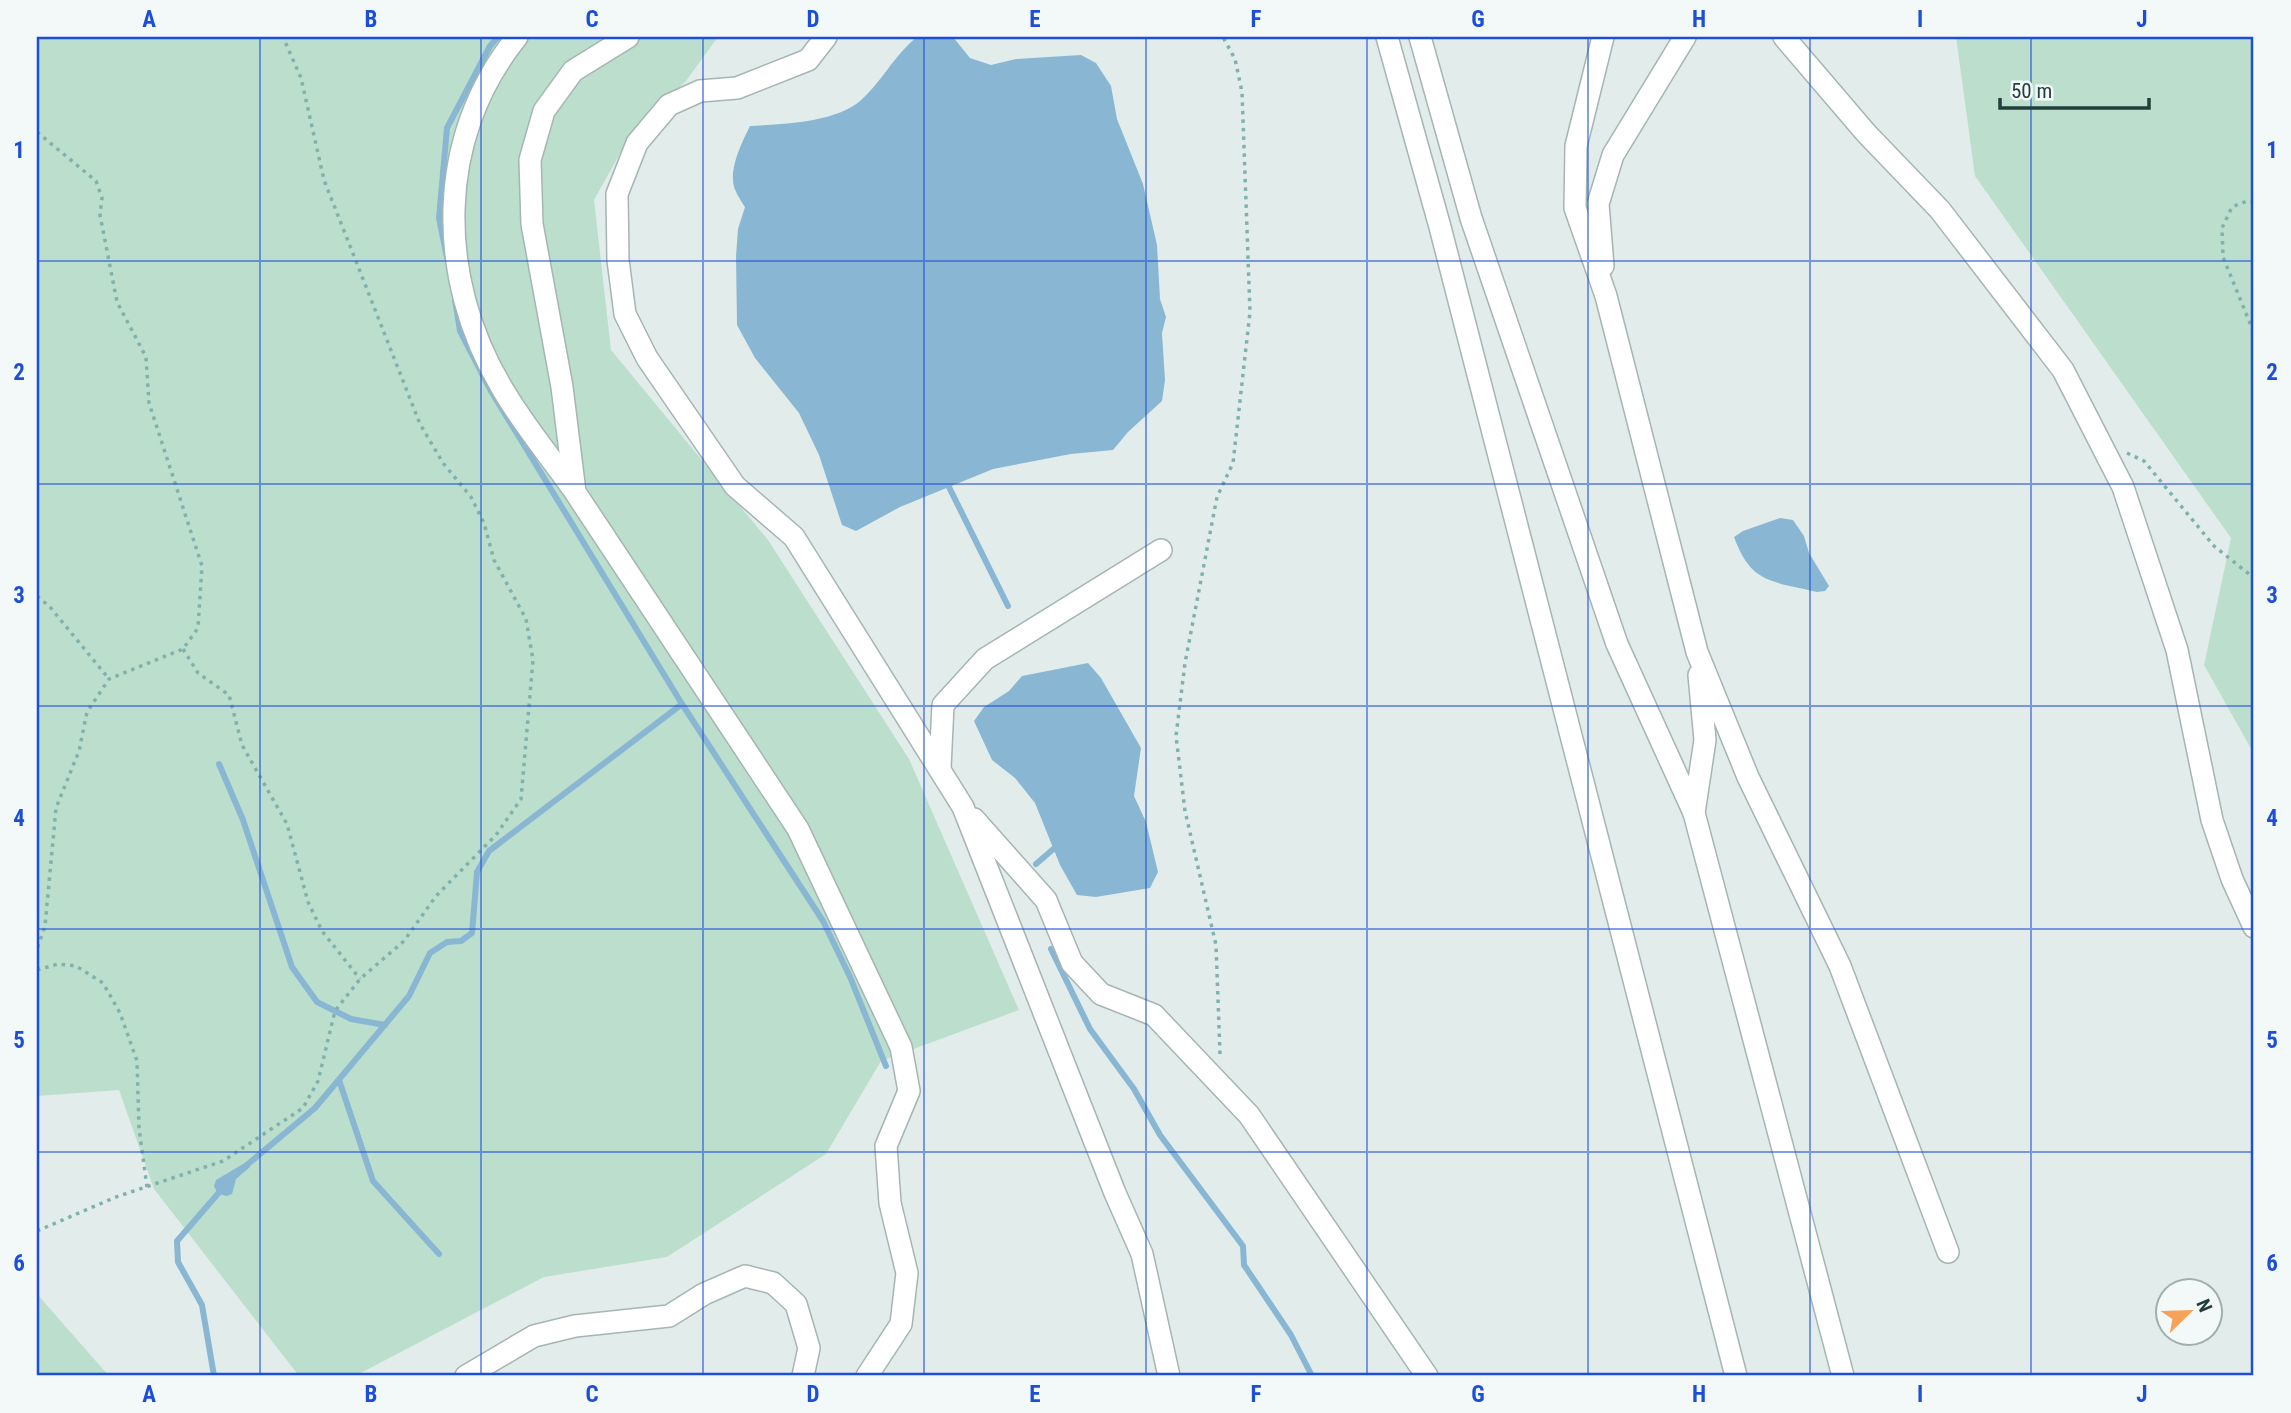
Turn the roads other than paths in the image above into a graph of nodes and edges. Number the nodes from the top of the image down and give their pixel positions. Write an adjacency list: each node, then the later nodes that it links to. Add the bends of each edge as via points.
1 (517, 37): 10 (lane, via 495,64 472,115 457,172 452,233 464,305 501,387)
2 (628, 37): 10 (lane, via 573,71 544,111 530,160 531,224 562,387)
3 (827, 37): 13 (lane, via 808,60 737,88 700,91 669,105 637,143 617,194 625,314 647,358 735,486 794,537)
4 (1387, 37): 23 (lane)
5 (1420, 37): 15 (lane, via 1471,218 1617,644)
6 (1602, 37): 9 (lane, via 1576,146 1574,208)
7 (1685, 37): 9 (lane, via 1613,155 1598,204)
8 (1784, 37): 16 (lane, via 1940,210 2063,370 2123,487 2177,650 2213,820)
9 (1606, 296): 12 (lane)
10 (575, 492): 20 (lane, via 798,828 901,1047 909,1091 886,1146 890,1203 907,1273 901,1324)
11 (1161, 550): 13 (lane, via 985,659 943,705)
12 (1697, 652): 15 (lane, via 1705,740); 17 (lane, via 1748,777 1840,966)
13 (940, 768): 14 (lane)
14 (963, 807): 21 (lane, via 1142,1254); 22 (lane, via 1046,900 1072,962 1101,994 1154,1015 1249,1115)
15 (1694, 813): 24 (lane)
16 (2254, 927)
17 (1948, 1252)
18 (466, 1376): 19 (lane, via 534,1336 575,1326 668,1316 745,1276 773,1283 796,1304 809,1348)
19 (803, 1376)
20 (867, 1376)
21 (1170, 1376)
22 (1427, 1376)
23 (1736, 1376)
24 (1843, 1376)

